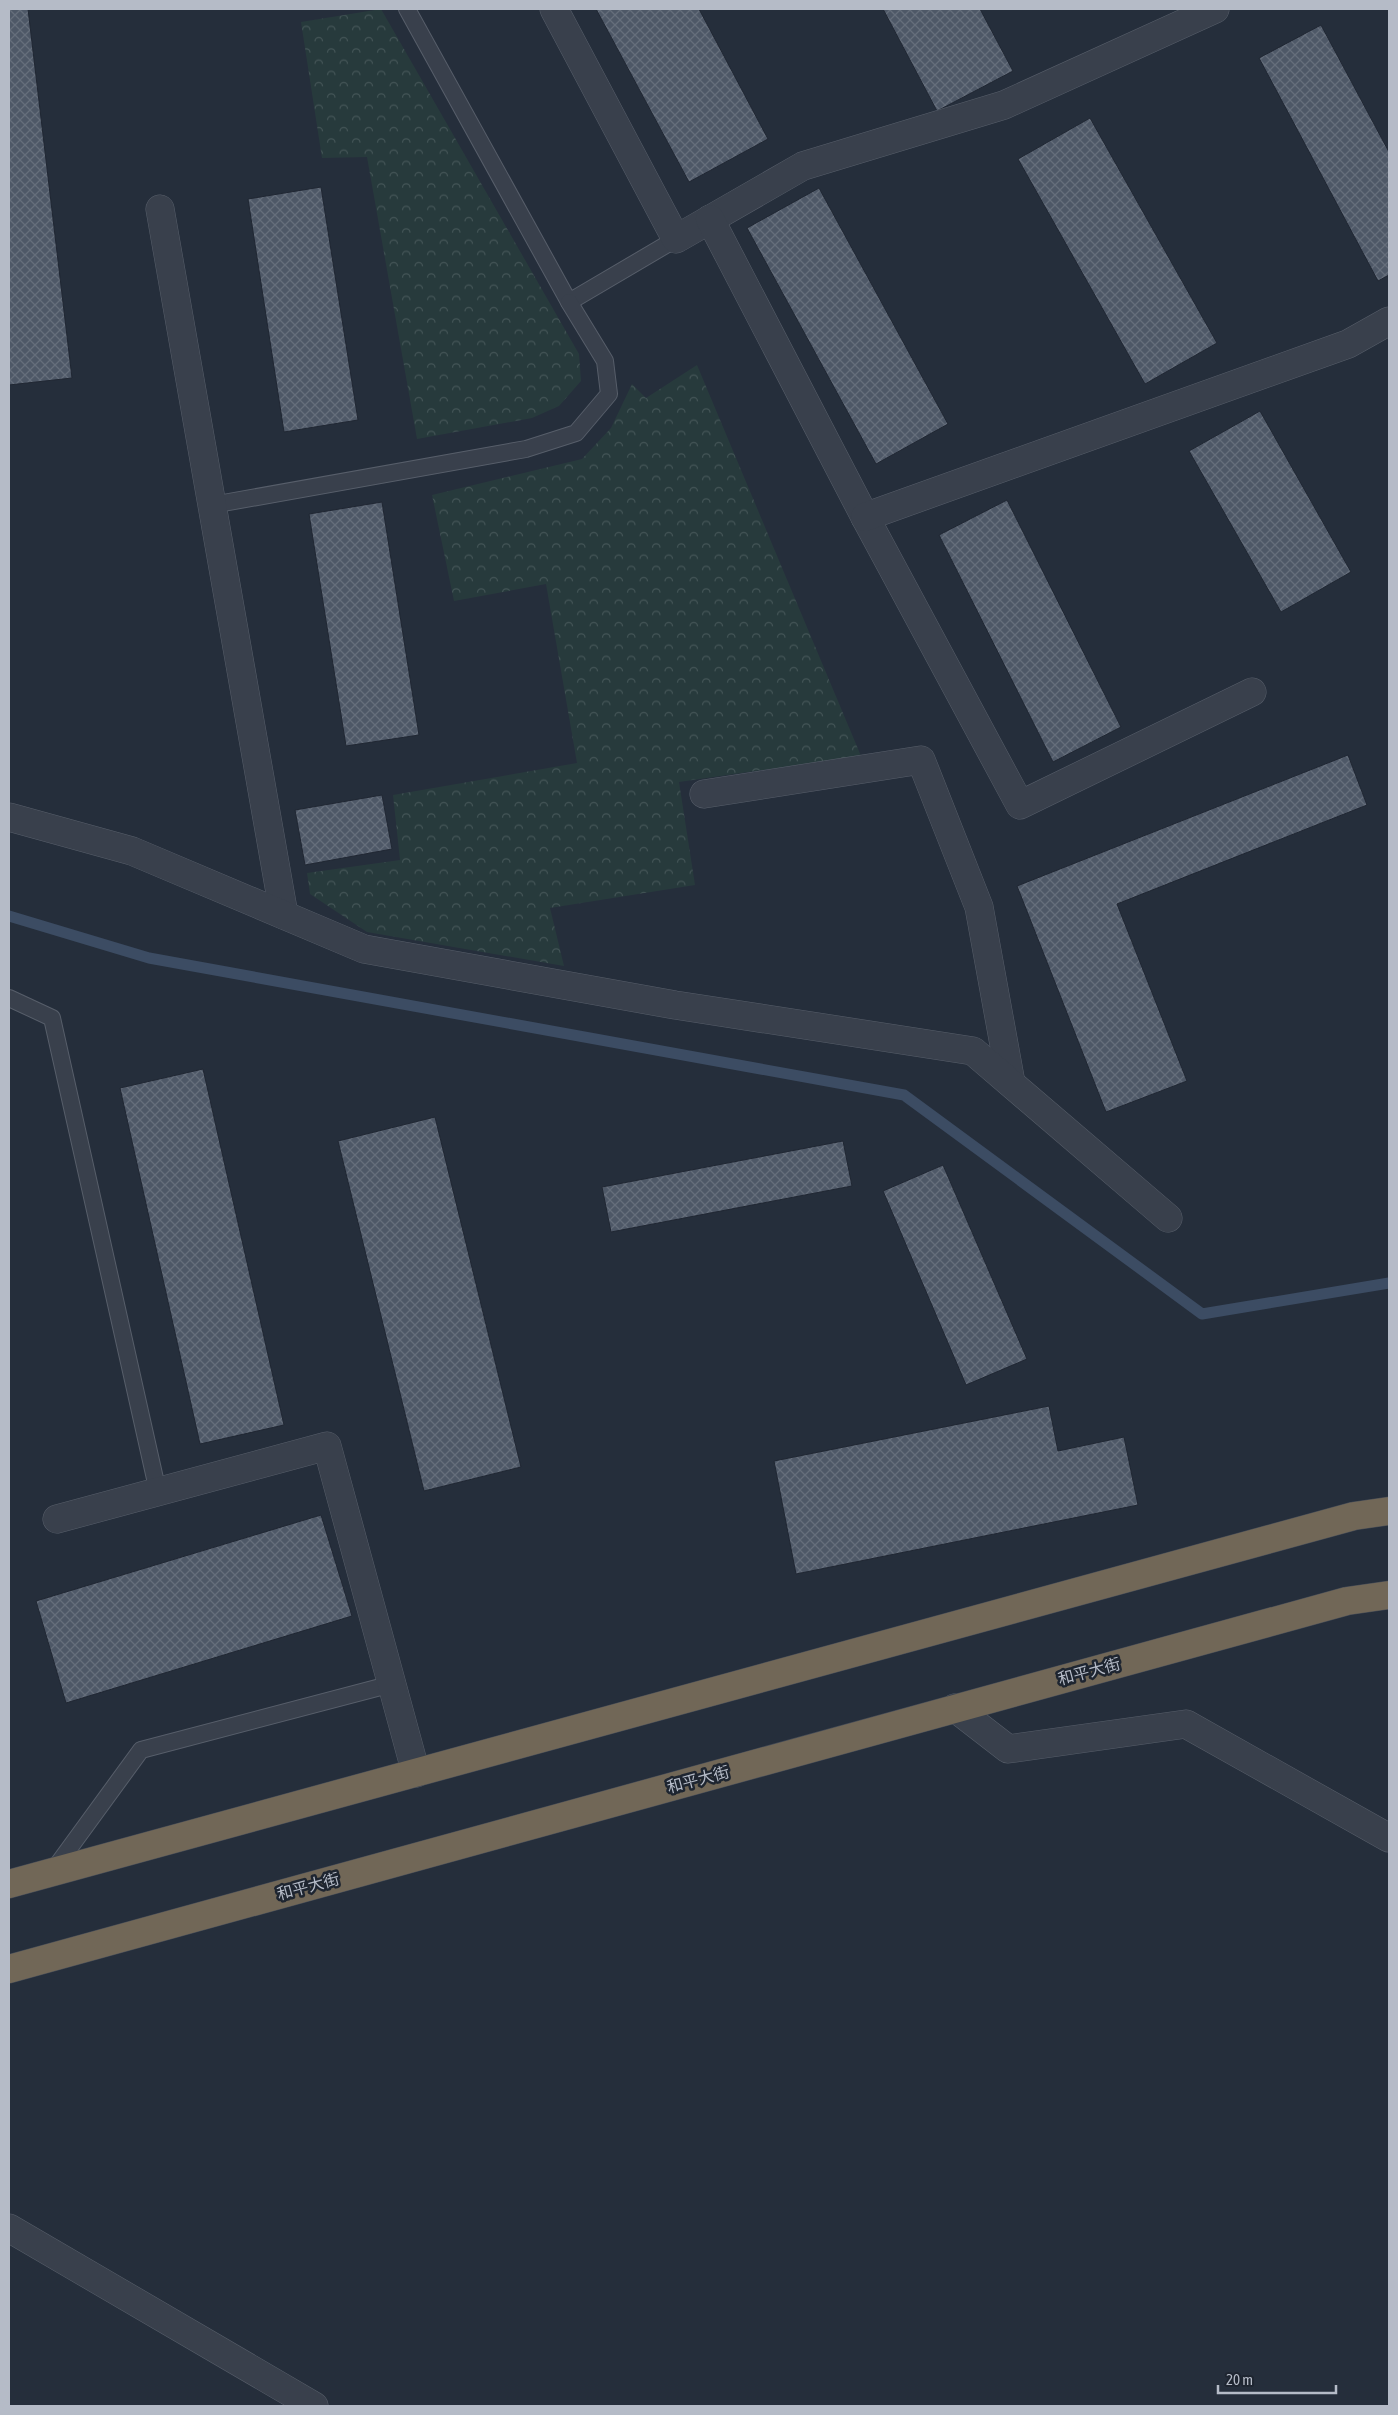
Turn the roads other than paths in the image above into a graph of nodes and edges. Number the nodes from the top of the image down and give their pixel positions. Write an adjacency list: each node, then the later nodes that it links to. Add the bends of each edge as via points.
1 (408, 9): 7 (lane)
2 (554, 9): 6 (street)
3 (1215, 9): 5 (street, via 1004,105 803,166)
4 (160, 209): 9 (street)
5 (710, 219): 6 (street); 10 (street)
6 (676, 239): 7 (lane)
7 (569, 302): 9 (lane, via 605,361 609,394 576,433 526,449)
8 (1389, 321): 10 (street, via 1348,344)
9 (212, 506): 14 (street)
10 (866, 517): 11 (street, via 1020,805)
11 (1252, 692)
12 (704, 794): 16 (street, via 921,760 979,907)
13 (9, 817): 14 (street, via 132,851)
14 (284, 915): 16 (street, via 364,950 675,1005 973,1051)
15 (9, 998): 18 (lane, via 52,1018)
16 (1012, 1083): 17 (street)
17 (1168, 1218)
18 (158, 1492): 20 (street); 22 (street, via 327,1446)
19 (1389, 1511): 24 (highway, via 1354,1516)
20 (57, 1520)
21 (1389, 1595): 23 (highway, 和平大街, via 1347,1600)
22 (392, 1684): 24 (street); 26 (lane, via 141,1750)
23 (955, 1708): 25 (street, via 1008,1749 1186,1724); 28 (highway, 和平大街)
24 (416, 1773): 26 (highway)
25 (1389, 1838)
26 (51, 1873): 27 (highway)
27 (9, 1884)
28 (9, 1969)
29 (9, 2228): 30 (street)
30 (314, 2406)

